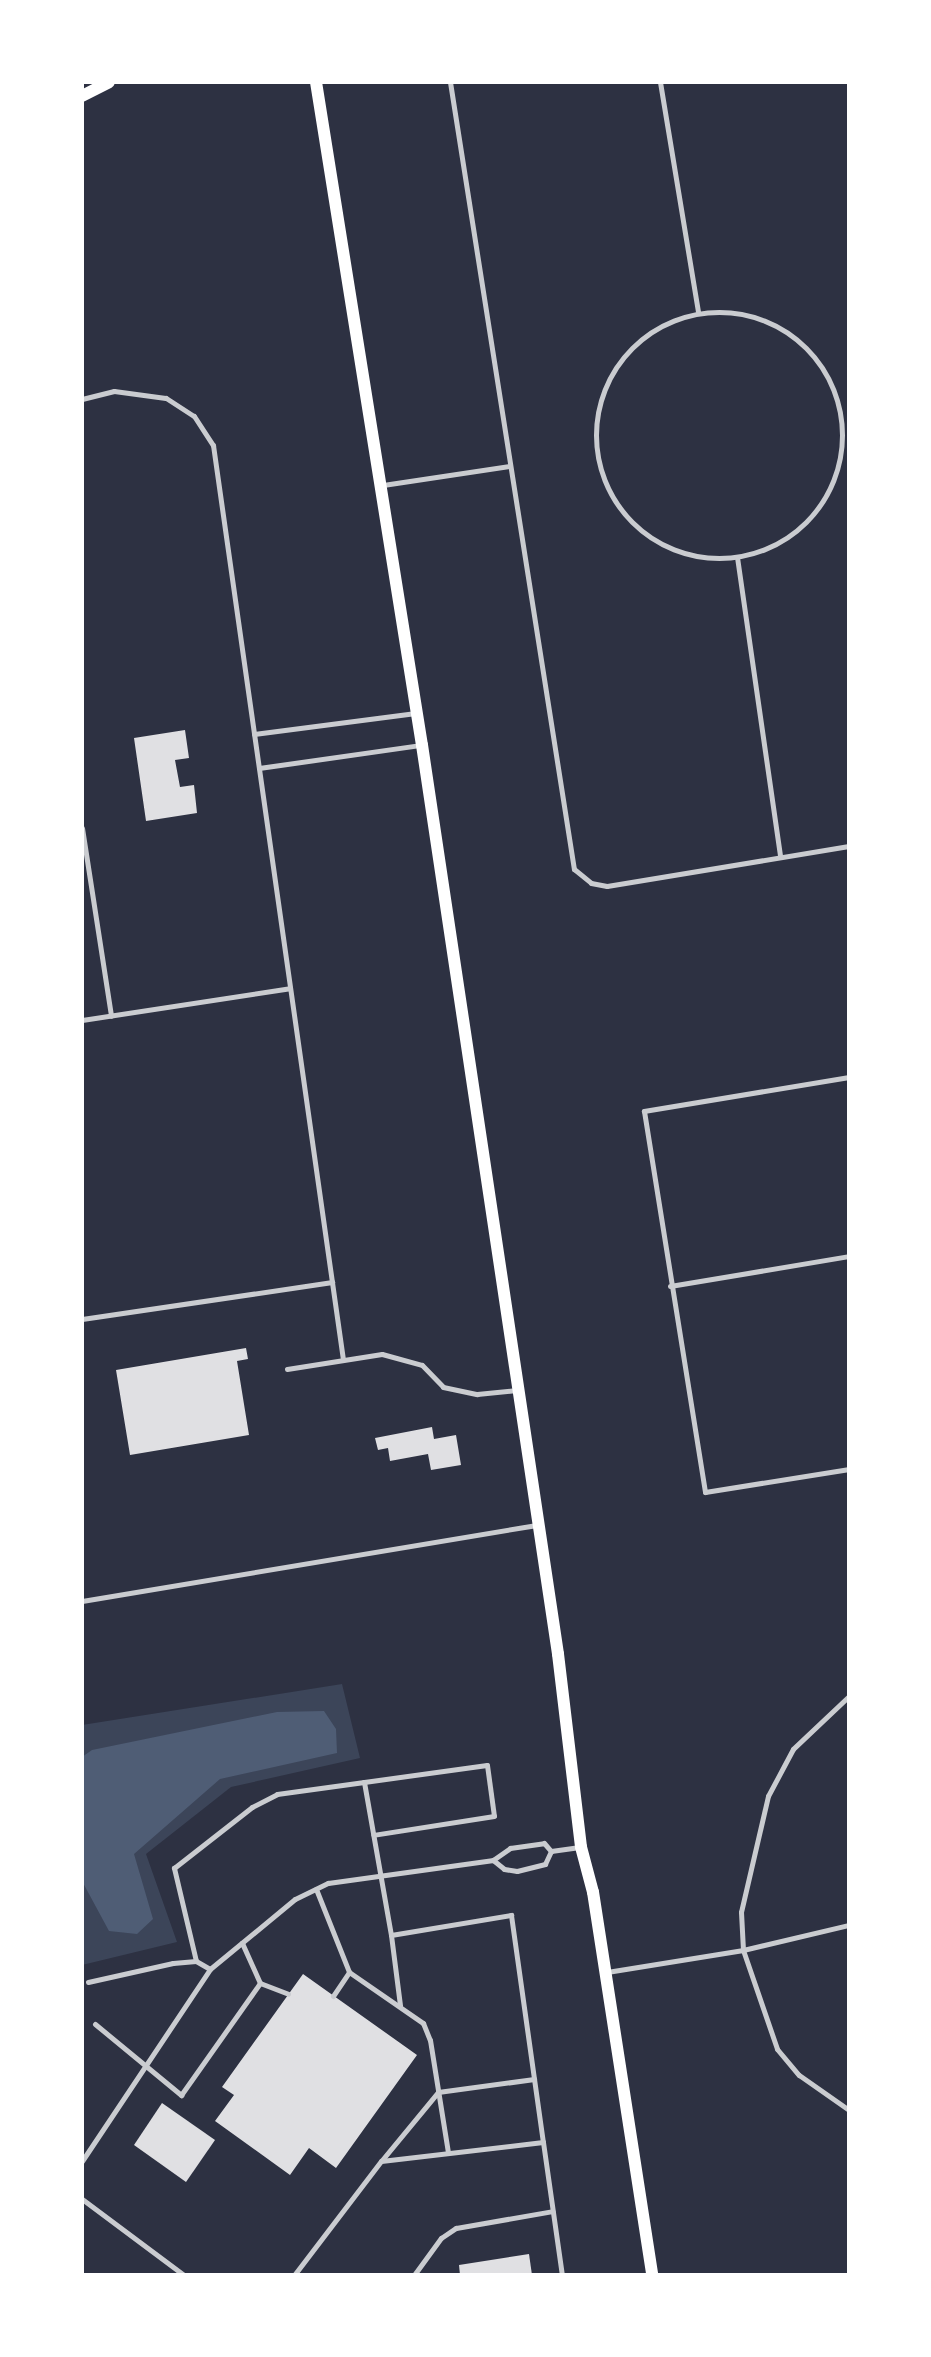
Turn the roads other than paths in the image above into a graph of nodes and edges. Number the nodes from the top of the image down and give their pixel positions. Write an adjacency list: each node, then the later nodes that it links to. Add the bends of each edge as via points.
1 (109, 82): 5 (main road)
2 (316, 82): 9 (main road)
3 (450, 82): 8 (lane)
4 (660, 82): 6 (lane)
5 (82, 96)
6 (698, 312): 10 (lane, via 657,326 624,354 602,391 595,452 608,493 635,527 672,550); 10 (lane, via 759,317 797,338 825,370 841,410 843,437 834,480 812,517 778,544)
7 (82, 399): 12 (lane, via 114,391 166,398 194,416 213,445)
8 (510, 466): 9 (lane); 17 (lane, via 574,869 591,883 607,886)
9 (383, 485): 11 (main road)
10 (737, 557): 17 (lane)
11 (417, 713): 12 (lane); 13 (main road)
12 (254, 734): 14 (lane)
13 (422, 745): 14 (lane); 28 (main road)
14 (259, 768): 18 (lane)
15 (82, 828): 19 (lane)
16 (849, 846): 17 (lane)
17 (780, 857)
18 (290, 988): 19 (lane); 23 (lane)
19 (111, 1016): 20 (lane)
20 (82, 1020)
21 (849, 1077): 24 (lane, via 644,1111)
22 (849, 1256): 24 (lane)
23 (332, 1282): 25 (lane); 26 (lane)
24 (670, 1286): 29 (lane, via 705,1492)
25 (82, 1319)
26 (343, 1360): 27 (lane); 28 (lane, via 382,1354 422,1365 443,1387 477,1394)
27 (287, 1369)
28 (517, 1390): 30 (main road)
29 (849, 1469)
30 (537, 1525): 31 (lane); 35 (main road)
31 (82, 1601)
32 (849, 1696): 43 (lane, via 793,1749 768,1796 749,1860 741,1912)
33 (364, 1782): 34 (lane); 34 (lane, via 487,1765 494,1816); 44 (lane, via 277,1794 181,1858 174,1868)
34 (373, 1835): 38 (lane)
35 (581, 1847): 36 (lane); 47 (main road)
36 (551, 1851): 37 (lane, via 544,1843 527,1845 499,1852); 37 (lane, via 545,1864 517,1871)
37 (493, 1860): 38 (lane)
38 (381, 1876): 39 (lane); 41 (lane)
39 (316, 1889): 42 (lane, via 295,1899); 46 (lane)
40 (849, 1925): 43 (lane)
41 (391, 1935): 52 (lane); 55 (lane, via 511,1915)
42 (242, 1943): 45 (lane); 49 (lane)
43 (743, 1950): 47 (lane); 57 (lane, via 777,2049 799,2075)
44 (196, 1961): 45 (lane); 48 (lane)
45 (210, 1969): 54 (lane)
46 (349, 1972): 51 (lane); 52 (lane)
47 (606, 1972): 68 (main road)
48 (88, 1982)
49 (260, 1983): 50 (lane); 54 (lane, via 181,2095)
50 (288, 1994)
51 (333, 1996)
52 (400, 2005): 56 (lane, via 423,2023)
53 (95, 2024): 54 (lane)
54 (145, 2067): 60 (lane)
55 (534, 2079): 56 (lane); 58 (lane)
56 (438, 2092): 59 (lane); 61 (lane)
57 (849, 2110)
58 (543, 2142): 59 (lane); 63 (lane)
59 (448, 2153): 61 (lane)
60 (82, 2161)
61 (381, 2161): 66 (lane)
62 (82, 2199): 65 (lane)
63 (553, 2211): 64 (lane, via 456,2228 441,2238); 67 (lane)
64 (416, 2274)
65 (184, 2275)
66 (294, 2275)
67 (562, 2275)
68 (652, 2275)

